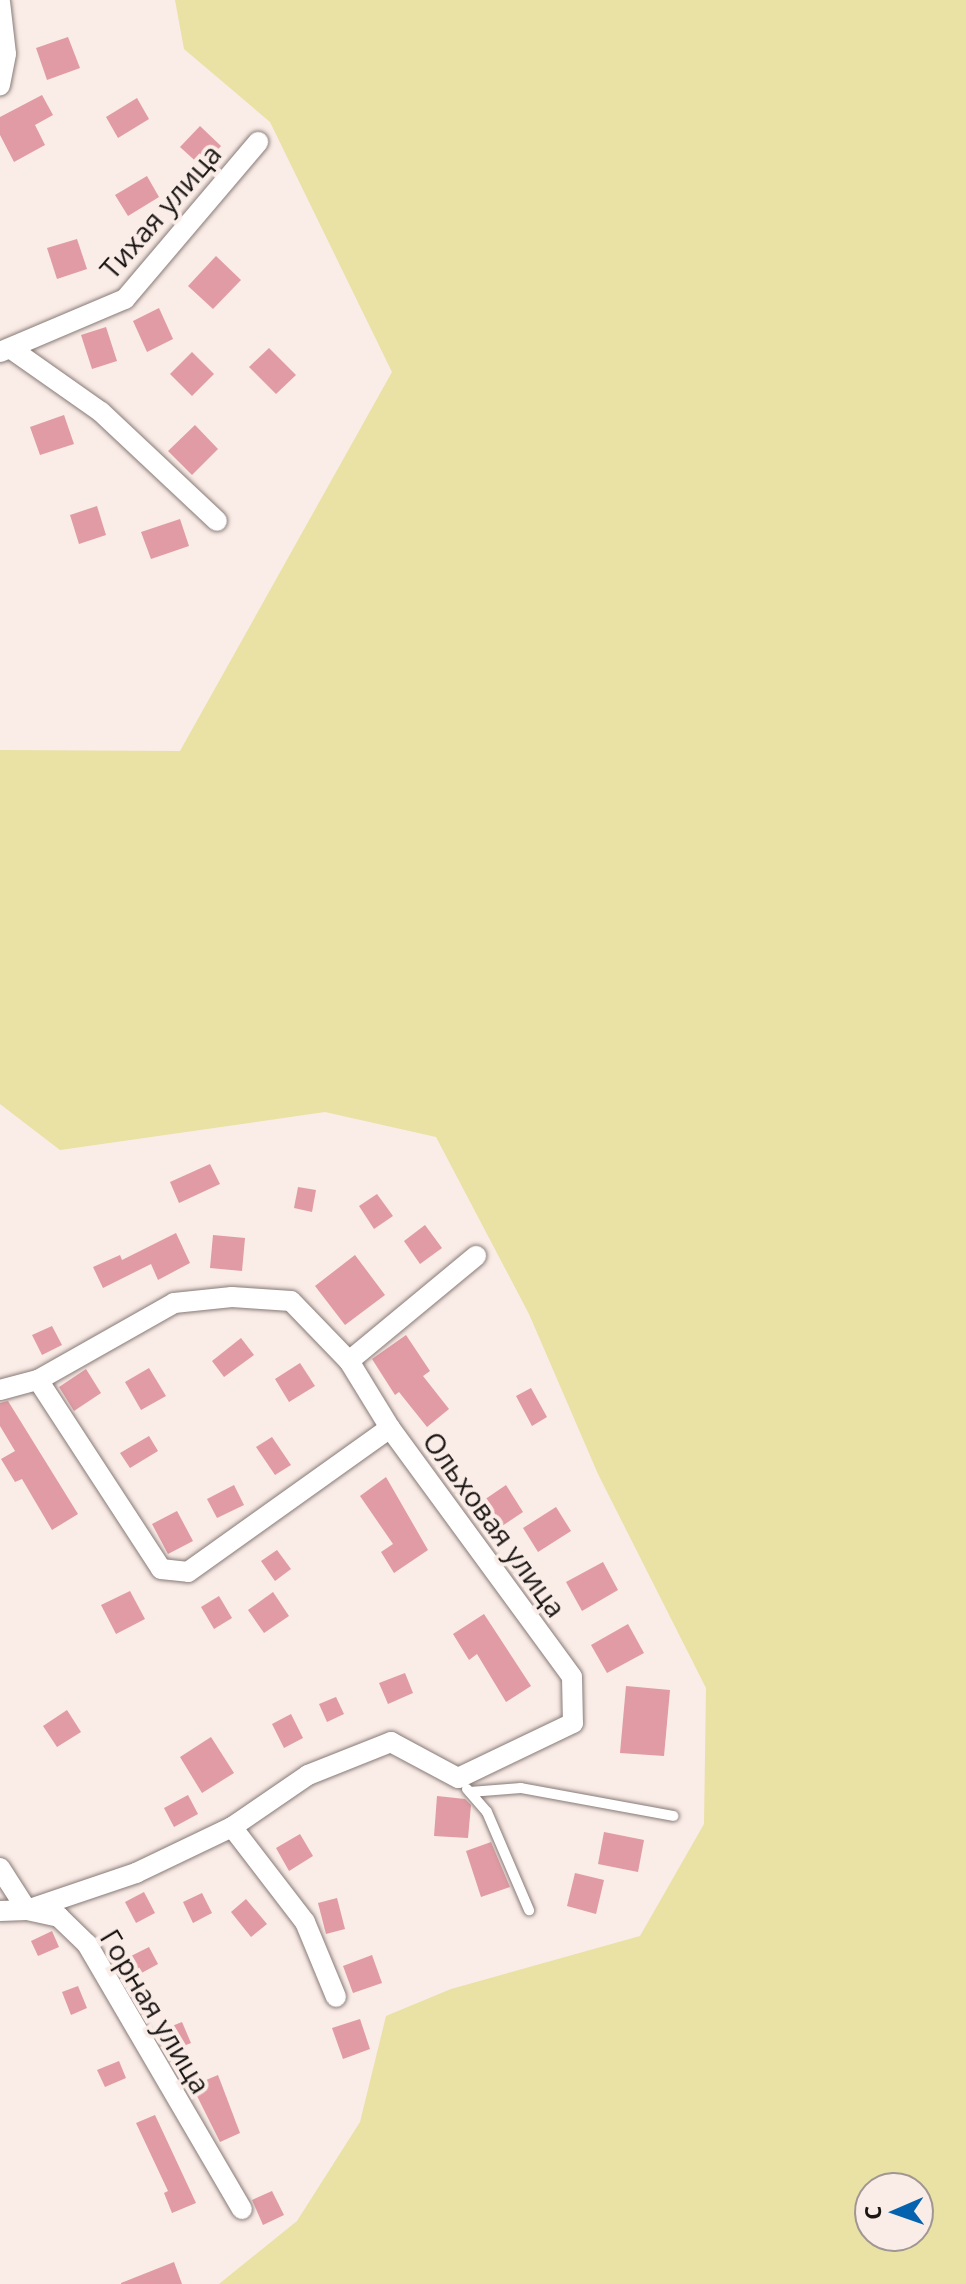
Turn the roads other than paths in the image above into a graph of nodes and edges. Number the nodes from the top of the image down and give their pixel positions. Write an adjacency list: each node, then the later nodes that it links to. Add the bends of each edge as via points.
1 (0, 2): 2 (street, via 6,54)
2 (0, 85)
3 (258, 142): 4 (street, Тихая улица, via 125,299)
4 (5, 350): 5 (street, via 101,412)
5 (217, 521)
6 (476, 1256): 7 (street)
7 (349, 1361): 8 (street, Ольховая улица, via 291,1301 232,1297 174,1303); 10 (street, Ольховая улица)
8 (38, 1380): 9 (street); 10 (street, via 161,1569 188,1572)
9 (0, 1390)
10 (390, 1428): 11 (street, Ольховая улица, via 572,1677 573,1723)
11 (464, 1785): 12 (lane, via 521,1788); 13 (street, via 391,1742 308,1775); 16 (lane, via 487,1812)
12 (673, 1816)
13 (232, 1827): 15 (street, via 136,1873); 18 (street, via 305,1922)
14 (0, 1868): 15 (street)
15 (27, 1910): 17 (street); 19 (street, Горная улица, via 59,1917 87,1944)
16 (529, 1910)
17 (0, 1911)
18 (336, 1997)
19 (242, 2209)

